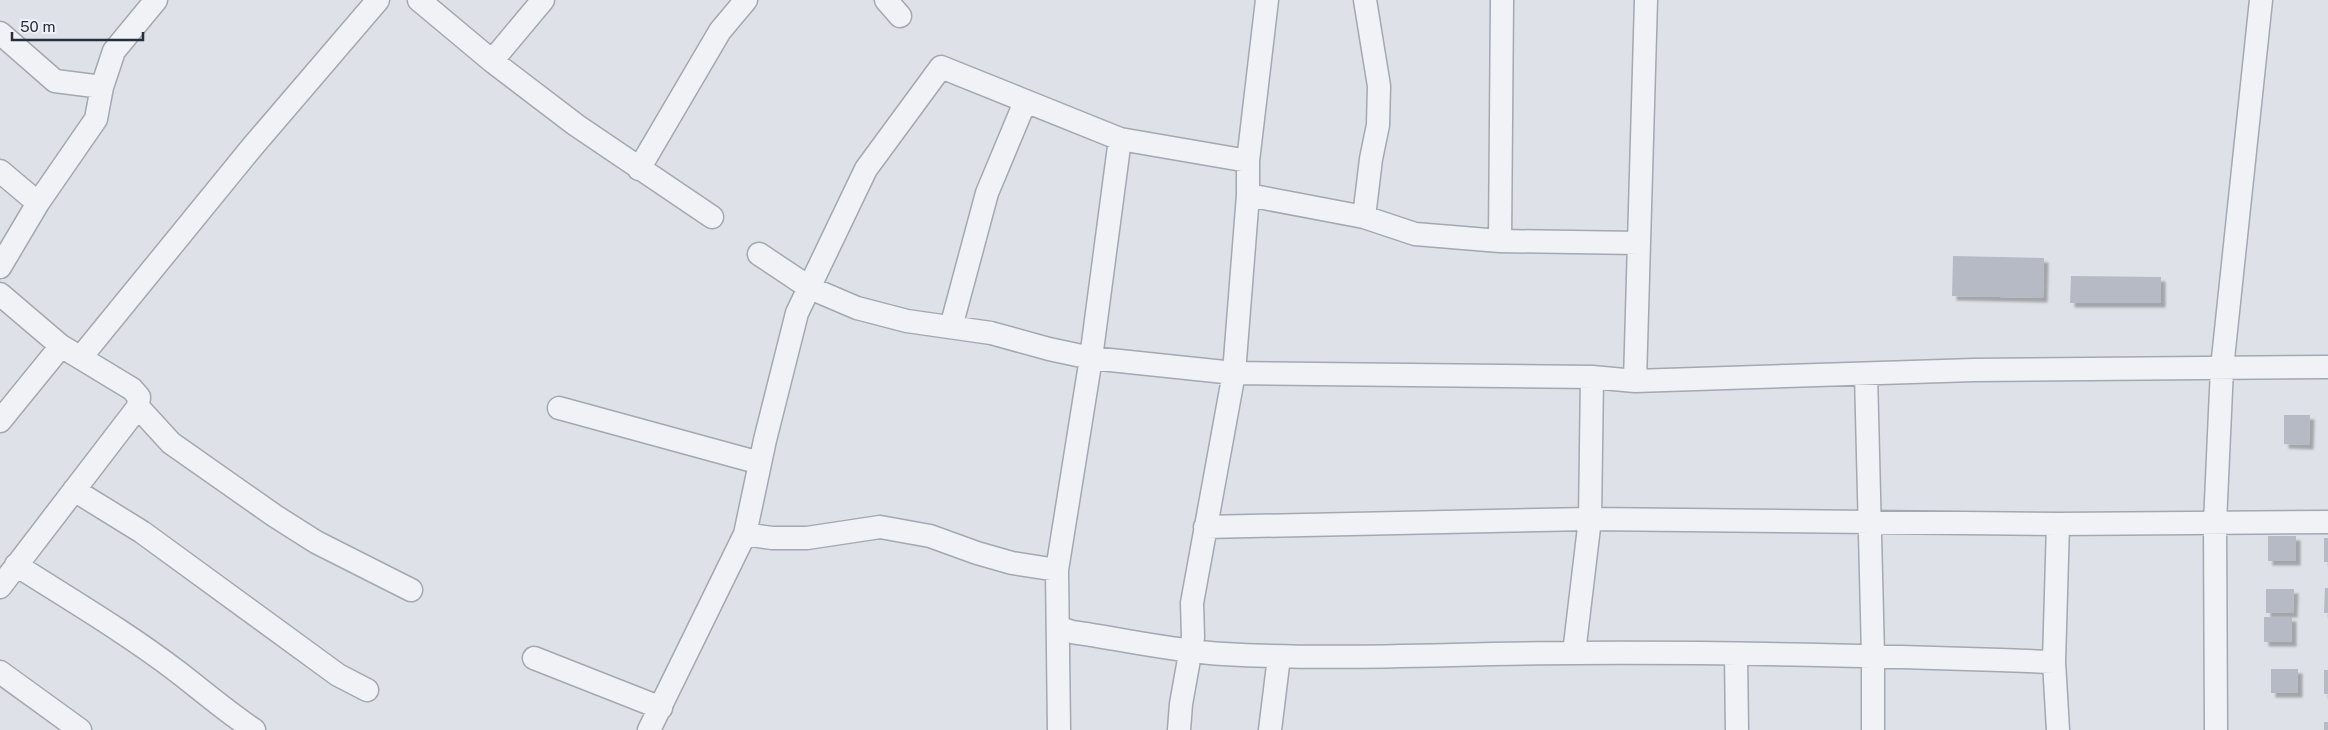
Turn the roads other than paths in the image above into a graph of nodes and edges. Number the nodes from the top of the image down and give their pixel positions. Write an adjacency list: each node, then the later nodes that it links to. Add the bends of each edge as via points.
1 (156, 0): 13 (street, via 114,51)
2 (378, 0): 31 (street, via 253,146)
3 (419, 0): 12 (street)
4 (543, 0): 12 (street)
5 (746, 0): 17 (street, via 720,31)
6 (1267, 0): 16 (street)
7 (1365, 0): 22 (street, via 1379,86 1378,125)
8 (1502, 0): 23 (street)
9 (1646, 0): 24 (street)
10 (2261, 0): 33 (street)
11 (0, 33): 13 (street, via 55,81)
12 (492, 61): 17 (street)
13 (102, 87): 20 (street, via 96,119)
14 (1025, 102): 15 (street); 27 (street, via 941,67 866,169); 29 (street, via 987,193)
15 (1120, 139): 16 (street); 32 (street)
16 (1248, 160): 19 (street)
17 (639, 169): 21 (street)
18 (0, 171): 20 (street)
19 (1248, 195): 22 (street); 35 (street)
20 (38, 203): 26 (street)
21 (712, 217)
22 (1364, 217): 23 (street, via 1415,234)
23 (1500, 241): 24 (street)
24 (1638, 243): 38 (street)
25 (760, 254): 27 (street)
26 (0, 267)
27 (810, 288): 29 (street, via 857,308 907,321); 42 (street, via 797,313)
28 (0, 294): 30 (street)
29 (952, 327): 32 (street, via 991,333)
30 (61, 346): 31 (street); 41 (street)
31 (81, 357): 39 (street, via 132,389 139,397)
32 (1091, 358): 35 (street); 52 (street)
33 (2222, 368): 34 (street); 36 (street); 45 (street)
34 (2328, 368)
35 (1234, 373): 37 (street); 49 (street)
36 (1866, 374): 38 (street); 47 (street)
37 (1592, 377): 38 (street); 44 (street)
38 (1635, 381)
39 (138, 407): 43 (street); 54 (street, via 171,443 283,521 316,542)
40 (559, 408): 42 (street)
41 (0, 421)
42 (760, 463): 50 (street)
43 (74, 490): 51 (street); 64 (street, via 142,532 338,675)
44 (1590, 519): 47 (street); 49 (street); 57 (street)
45 (2215, 522): 46 (street); 48 (street); 74 (street)
46 (2328, 522)
47 (1871, 523): 48 (street); 59 (street)
48 (2058, 524): 62 (street)
49 (1205, 527): 56 (street, via 1192,603)
50 (745, 534): 52 (street, via 807,538 880,527 930,536 1012,563); 65 (street)
51 (16, 565): 53 (street); 67 (street, via 113,626)
52 (1057, 570): 55 (street)
53 (0, 586)
54 (411, 590)
55 (1058, 626): 56 (street, via 1072,632); 68 (street)
56 (1191, 651): 60 (street); 69 (street)
57 (1574, 652): 58 (street); 60 (street)
58 (1736, 654): 59 (street); 71 (street)
59 (1874, 655): 62 (street); 72 (street)
60 (1279, 657): 70 (street)
61 (534, 658): 65 (street)
62 (2054, 662): 73 (street)
63 (0, 672): 66 (street)
64 (367, 690)
65 (656, 723)
66 (80, 730)
67 (254, 730)
68 (1059, 730)
69 (1180, 730)
70 (1270, 730)
71 (1736, 730)
72 (1873, 730)
73 (2058, 730)
74 (2216, 730)

